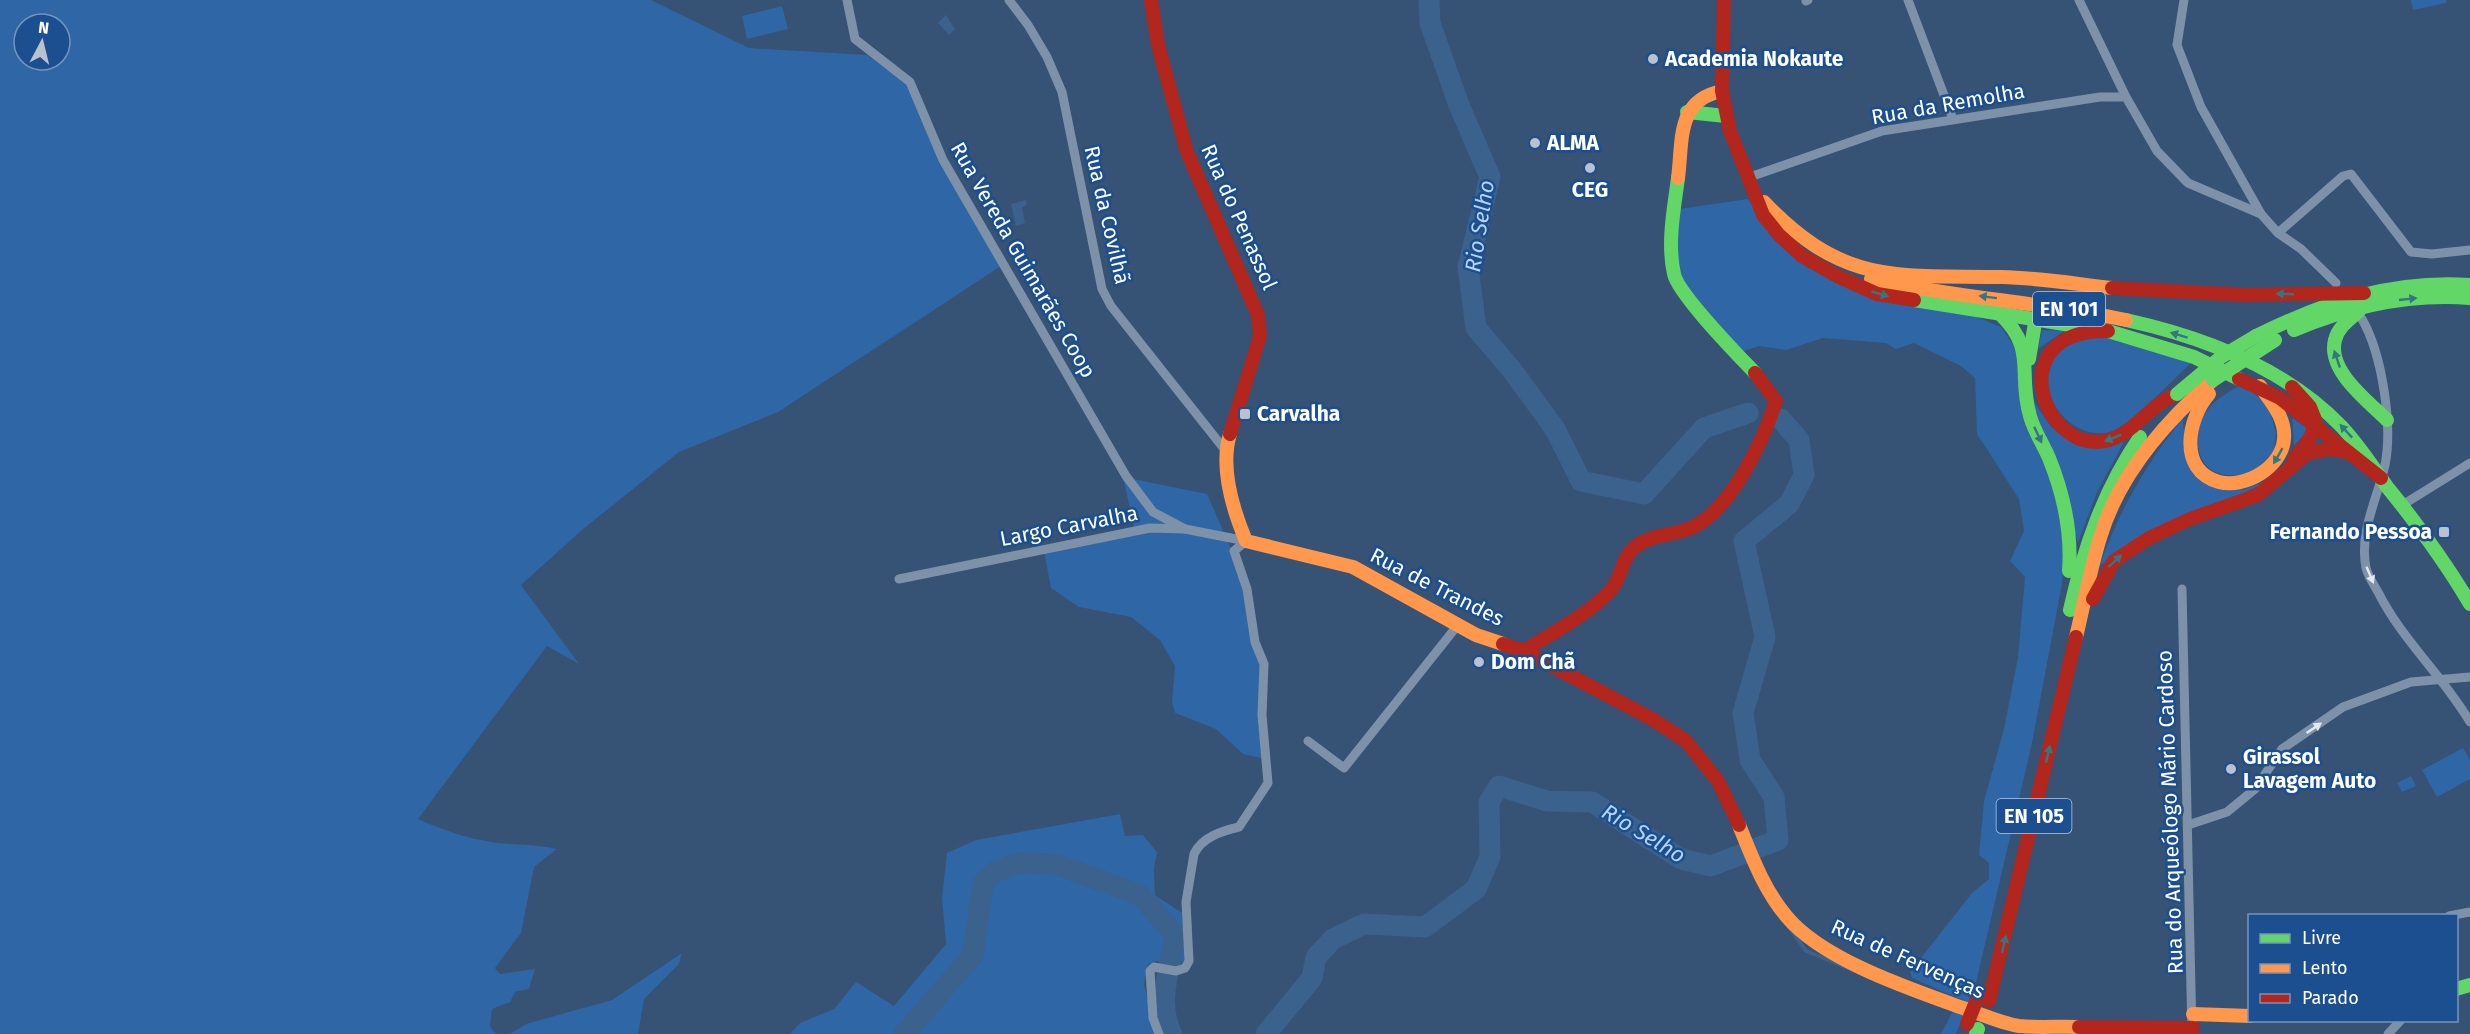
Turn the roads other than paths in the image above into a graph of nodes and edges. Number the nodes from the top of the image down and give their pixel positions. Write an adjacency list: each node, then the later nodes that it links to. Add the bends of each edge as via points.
1 (847, 0): 40 (street, Rua Vereda Guimarães Coop, via 855,39 910,82 943,160 1126,476 1153,512)
2 (1009, 0): 34 (street, Rua da Covilhã, via 1047,57 1062,92 1102,289 1111,306)
3 (1151, 0): 34 (main road, Rua do Penassol, via 1158,45 1187,152 1258,315 1260,336)
4 (1724, 0): 8 (main road, EN 101)
5 (1908, 0): 12 (street)
6 (2079, 0): 9 (street)
7 (2184, 0): 15 (street, via 2177,45 2201,107)
8 (1722, 91): 10 (main road, via 1694,100); 11 (main road, EN 101)
9 (2126, 98): 12 (street, Rua da Remolha, via 2100,97); 15 (street, via 2157,151 2188,183)
10 (1687, 112): 11 (main road); 47 (main road, via 1673,214 1674,277 1698,310 1769,389 1776,401 1771,420 1728,496 1708,520 1635,547 1612,589)
11 (1726, 116): 13 (main road, EN 101)
12 (1953, 119): 13 (street, Rua da Remolha, via 1882,131)
13 (1747, 178): 14 (main road, EN 101); 23 (main road, EN 101, one-way to 23, via 1756,202 1779,235 1802,256 1837,276 1898,299)
14 (1764, 202): 21 (main road, one-way to 14, via 2163,291 2022,278 1903,278 1856,268 1823,252 1795,234); 22 (main road, EN 101, one-way to 14, via 1910,288 1851,273 1795,240)
15 (2261, 214): 16 (street)
16 (2278, 233): 17 (street, via 2343,176 2351,174 2411,252); 18 (street)
17 (2470, 250)
18 (2336, 283)
19 (2470, 285): 21 (main road, via 2414,284)
20 (2470, 297): 21 (main road, one-way to 20)
21 (2366, 299): 28 (main road, bridge, via 2274,340); 31 (main road, bridge, via 2312,308 2256,336 2221,357); 32 (main road, one-way to 21, via 2351,384 2334,352 2342,325)
22 (2077, 310): 24 (main road, via 2047,311); 30 (main road, EN 101, one-way to 22, via 2218,347 2132,321)
23 (1999, 314): 24 (main road, EN 101); 27 (main road, via 2017,330 2022,341)
24 (2037, 319): 26 (main road, EN 101); 27 (main road)
25 (2362, 319): 32 (street, via 2371,334)
26 (2108, 331): 29 (main road, EN 101, via 2194,357); 31 (main road, one-way to 26, via 2162,397 2132,428 2112,440 2081,439 2060,424 2046,407 2040,387 2046,357 2059,342 2075,333)
27 (2027, 379): 46 (main road, one-way to 46, via 2029,415 2060,487 2070,529 2064,605)
28 (2213, 380): 29 (main road, one-way to 28, via 2276,405 2283,422 2285,435 2279,458 2266,472 2246,483 2221,483 2198,466 2189,441 2193,416 2210,393); 31 (main road)
29 (2260, 386): 33 (main road, EN 101)
30 (2292, 387): 33 (main road, via 2315,411); 38 (main road, EN 101, one-way to 30, via 2335,420)
31 (2182, 397): 46 (main road, via 2150,424 2103,498 2082,555)
32 (2387, 420): 38 (street)
33 (2316, 425): 35 (main road, EN 101); 37 (main road)
34 (1226, 450): 41 (main road, via 1235,516)
35 (2348, 452): 37 (main road, via 2329,448 2307,453); 38 (main road, EN 101)
36 (2470, 463): 39 (street)
37 (2286, 470): 46 (main road, one-way to 37, via 2108,568 2121,555 2190,519 2258,495)
38 (2381, 477): 39 (main road, EN 101); 49 (street, one-way to 49, via 2366,532 2366,569 2389,614)
39 (2404, 504): 44 (main road, EN 101, via 2446,562)
40 (1185, 529): 41 (street, Largo Carvalha); 42 (street, Largo Carvalha, via 1150,528)
41 (1246, 541): 45 (main road, Rua de Trandes, via 1353,567); 58 (street, via 1234,551 1247,589 1255,642 1264,664 1262,716 1268,783 1239,827 1217,832 1197,848 1186,902 1189,961 1185,968 1176,971 1154,967 1150,971 1153,1018)
42 (899, 579)
43 (2182, 589): 52 (street, Rua do Arqueólogo Mário Cardoso)
44 (2470, 604)
45 (1457, 626): 47 (main road, Rua de Trandes); 51 (street, via 1344,768)
46 (2072, 630): 56 (main road, EN 105, via 1984,997)
47 (1524, 651): 57 (main road, Rua de Fervenças, via 1670,729 1693,748 1711,769 1778,907 1797,929 1819,945 1848,961 2020,1026)
48 (2470, 677): 49 (street)
49 (2440, 678): 50 (street); 52 (street, one-way to 49, via 2227,812 2255,789 2282,749 2343,707 2411,682)
50 (2470, 722)
51 (1308, 741)
52 (2188, 825): 53 (street, Rua do Arqueólogo Mário Cardoso)
53 (2193, 1014): 54 (main road); 57 (street, Rua do Arqueólogo Mário Cardoso)
54 (2248, 1016)
55 (2399, 1022): 59 (street)
56 (1971, 1030)
57 (2193, 1031)
58 (1159, 1034)
59 (2388, 1034)

